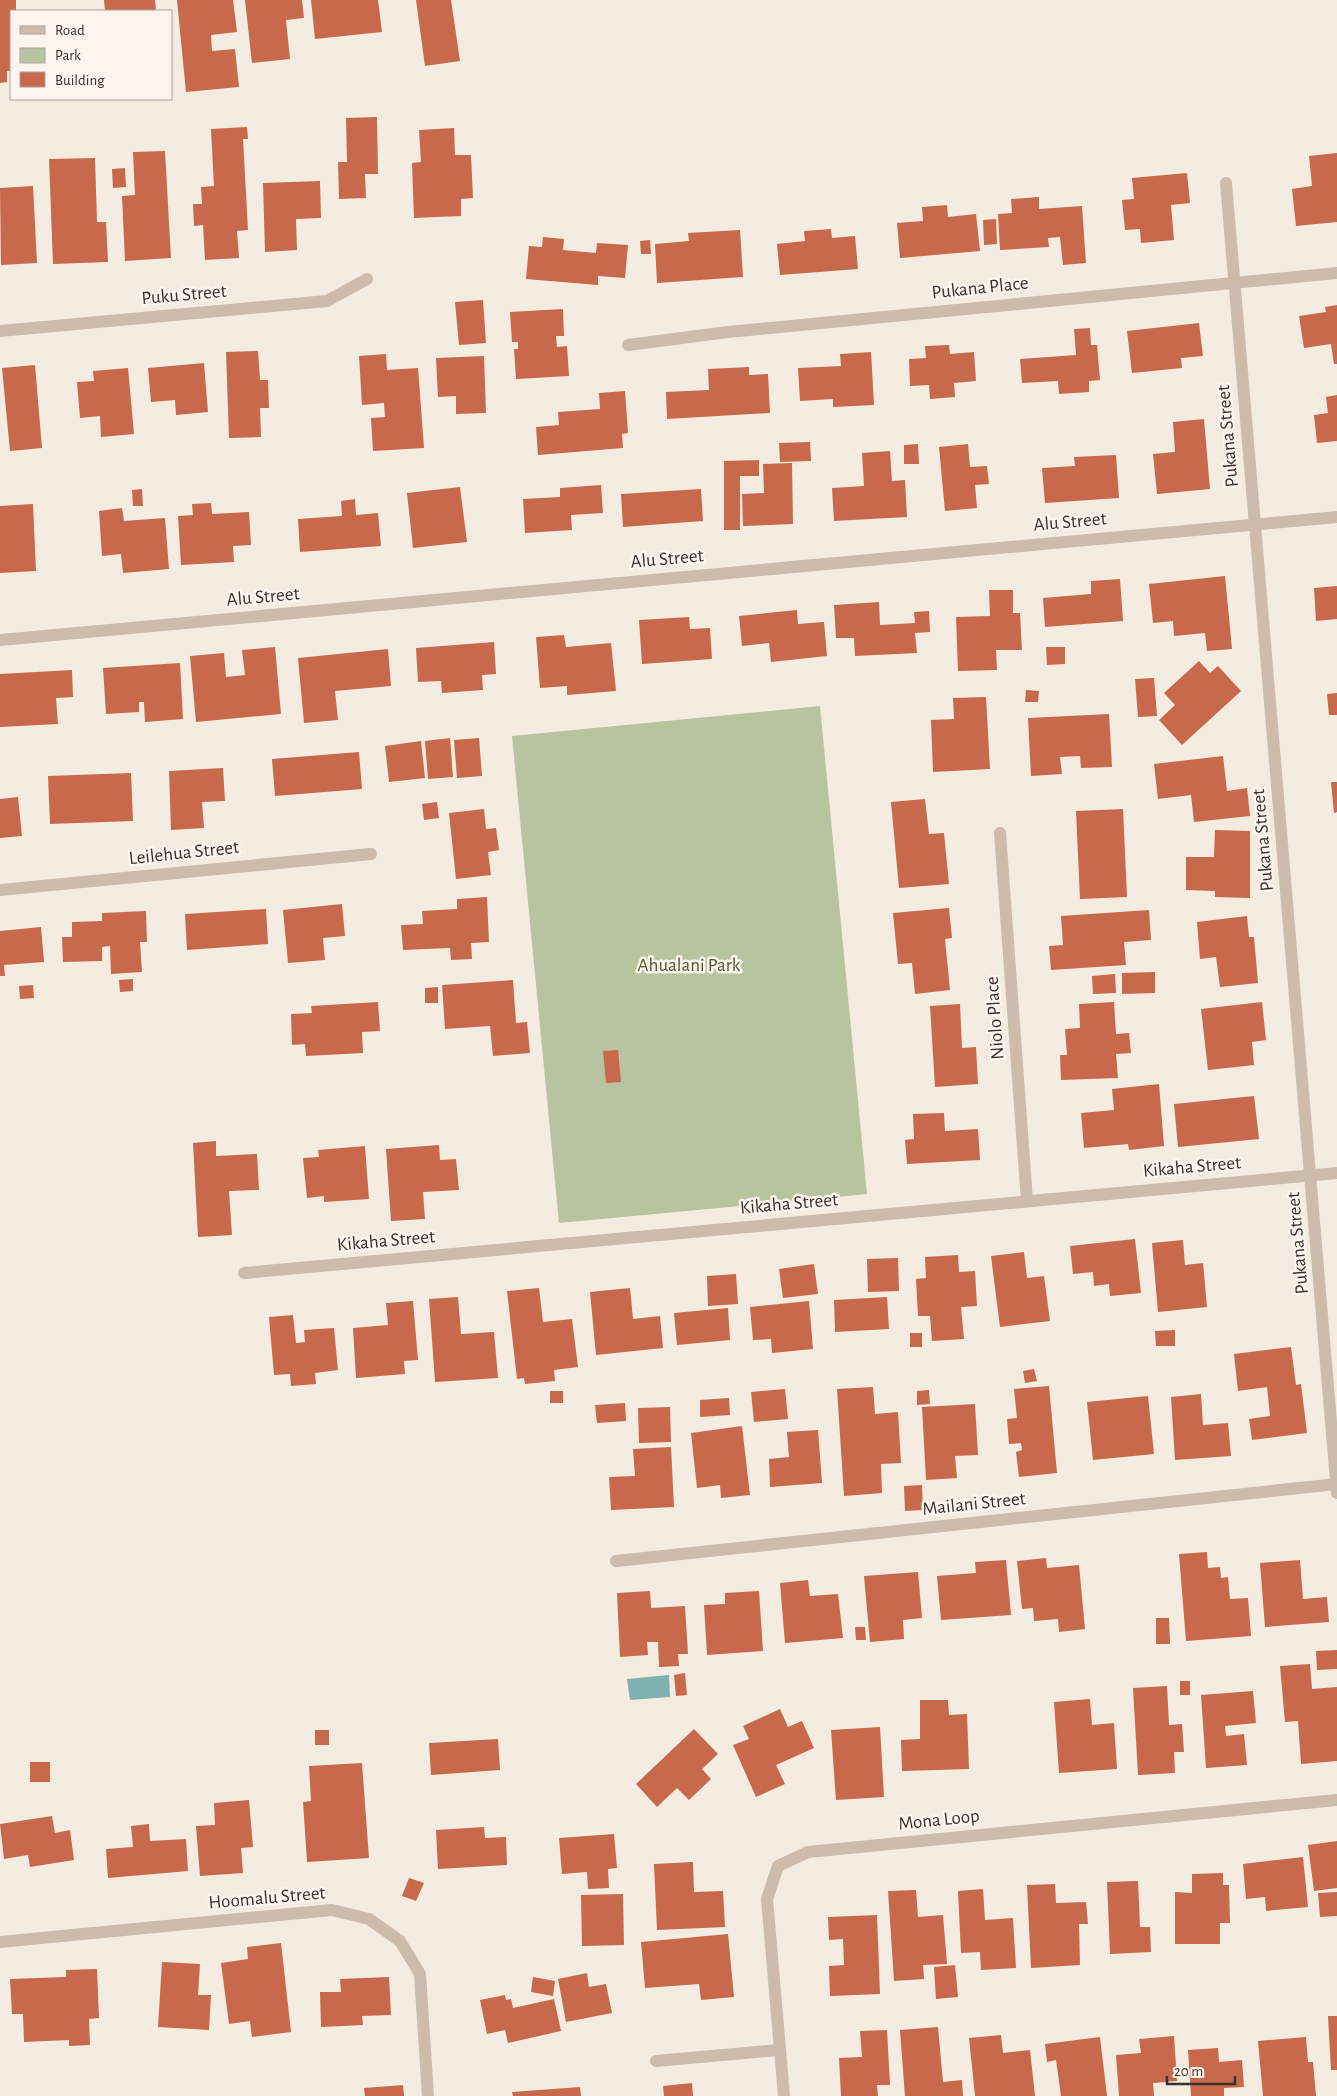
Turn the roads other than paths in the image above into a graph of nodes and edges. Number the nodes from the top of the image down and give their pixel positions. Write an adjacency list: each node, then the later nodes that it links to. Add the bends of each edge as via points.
1 (1226, 183): 4 (street, Pukana Street)
2 (1337, 273): 4 (street, Pukana Place)
3 (367, 279): 5 (street, Puku Street, via 326,301)
4 (1235, 281): 6 (street, Pukana Place); 8 (street, Pukana Street)
5 (0, 332)
6 (628, 345)
7 (1337, 518): 8 (street, Alu Street)
8 (1254, 524): 9 (street, Alu Street); 14 (street, Pukana Street)
9 (0, 640)
10 (1000, 833): 15 (street, Niolo Place)
11 (371, 854): 12 (street, Leilehua Street)
12 (0, 890)
13 (1337, 1173): 14 (street, Kikaha Street)
14 (1312, 1175): 15 (street, Kikaha Street); 17 (street, Pukana Street)
15 (1027, 1201): 16 (street, Kikaha Street)
16 (244, 1273)
17 (1337, 1487): 18 (street, Mailani Street)
18 (616, 1561)
19 (1337, 1800): 21 (street, Mona Loop, via 808,1852 778,1866 767,1899)
20 (0, 1942): 23 (street, Hoomalu Street, via 332,1910 369,1919 400,1942 420,1974)
21 (779, 2050): 22 (street); 24 (street, Mona Loop)
22 (656, 2061)
23 (428, 2096)
24 (784, 2096)

